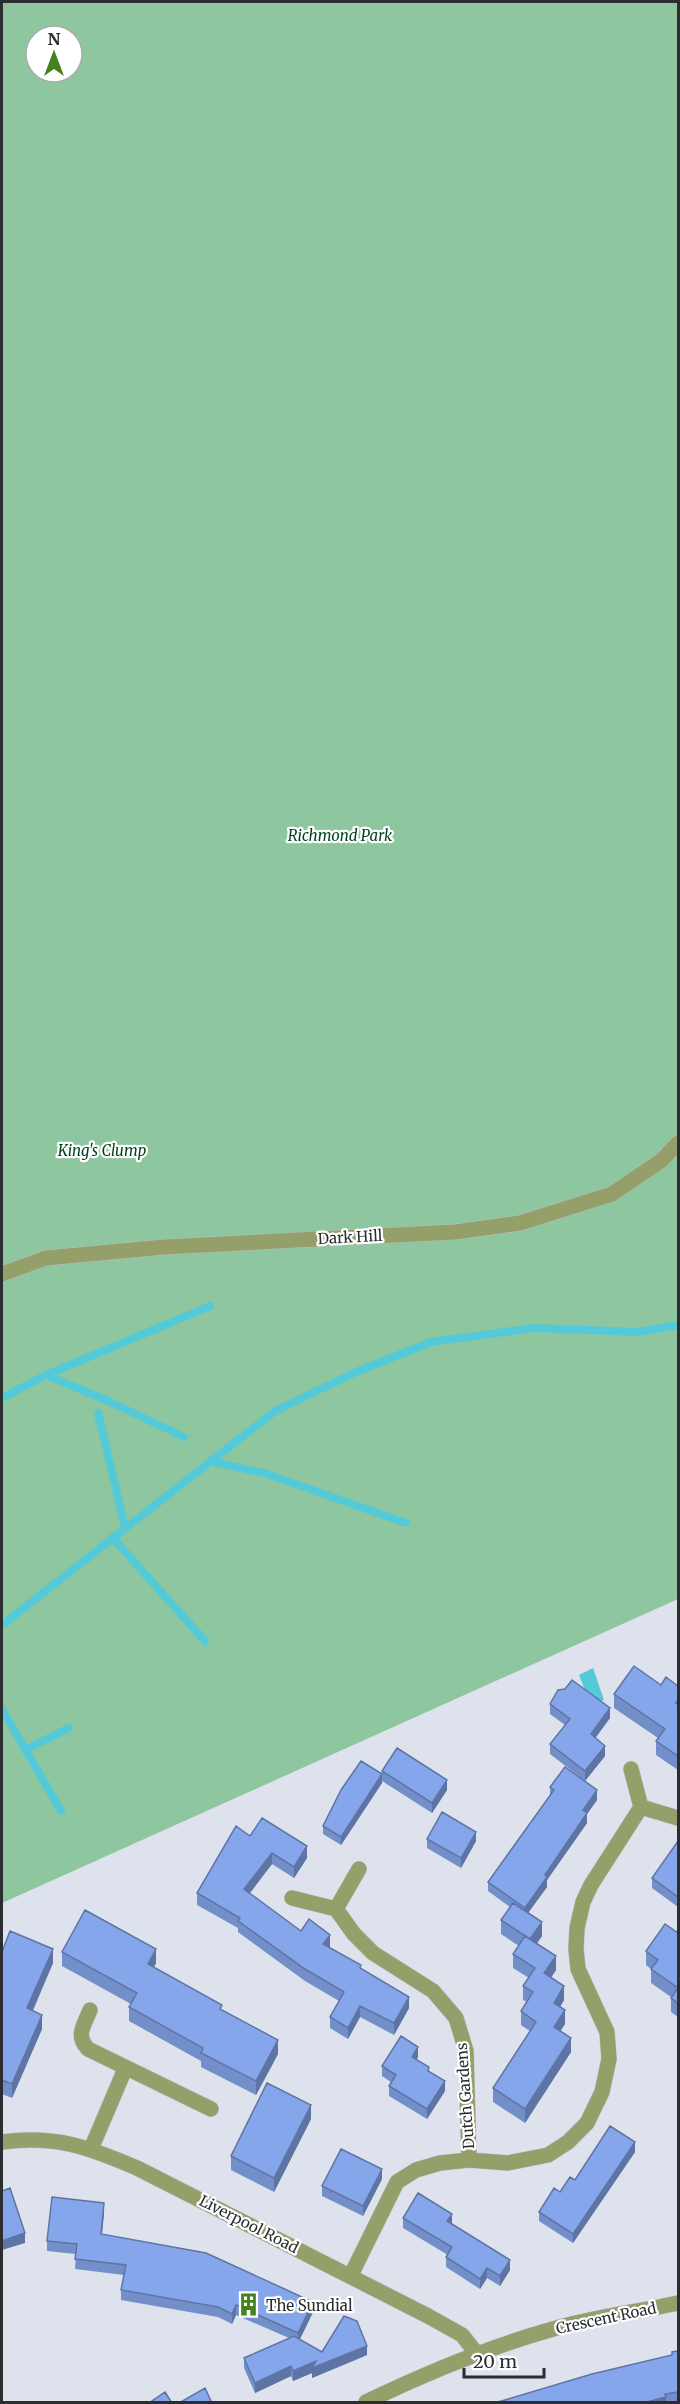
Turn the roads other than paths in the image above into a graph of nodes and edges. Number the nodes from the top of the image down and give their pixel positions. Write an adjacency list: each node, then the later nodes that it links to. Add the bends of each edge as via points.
1 (678, 1143): 2 (street, Dark Hill, via 662,1160 612,1194 520,1223 455,1232 164,1247 45,1258)
2 (2, 1274)
3 (631, 1769): 4 (street)
4 (641, 1807): 5 (street); 14 (street, via 591,1885 577,1928 578,1969 607,2032 609,2059 602,2092 587,2123 548,2155 508,2163)
5 (678, 1818)
6 (359, 1869): 8 (street)
7 (292, 1898): 8 (street)
8 (336, 1909): 14 (street, Dutch Gardens, via 374,1953 433,1991 456,2018 466,2051)
9 (90, 2010): 10 (street, via 81,2042)
10 (125, 2069): 11 (street); 13 (street)
11 (212, 2109)
12 (2, 2142): 13 (street, Liverpool Road, via 31,2138)
13 (91, 2149): 15 (street, Liverpool Road)
14 (470, 2160): 15 (street, via 416,2170 397,2182)
15 (351, 2275): 17 (street, Liverpool Road, via 462,2335)
16 (678, 2303): 17 (street, Crescent Road, via 554,2328)
17 (477, 2355): 18 (street, Crescent Road)
18 (366, 2403)

